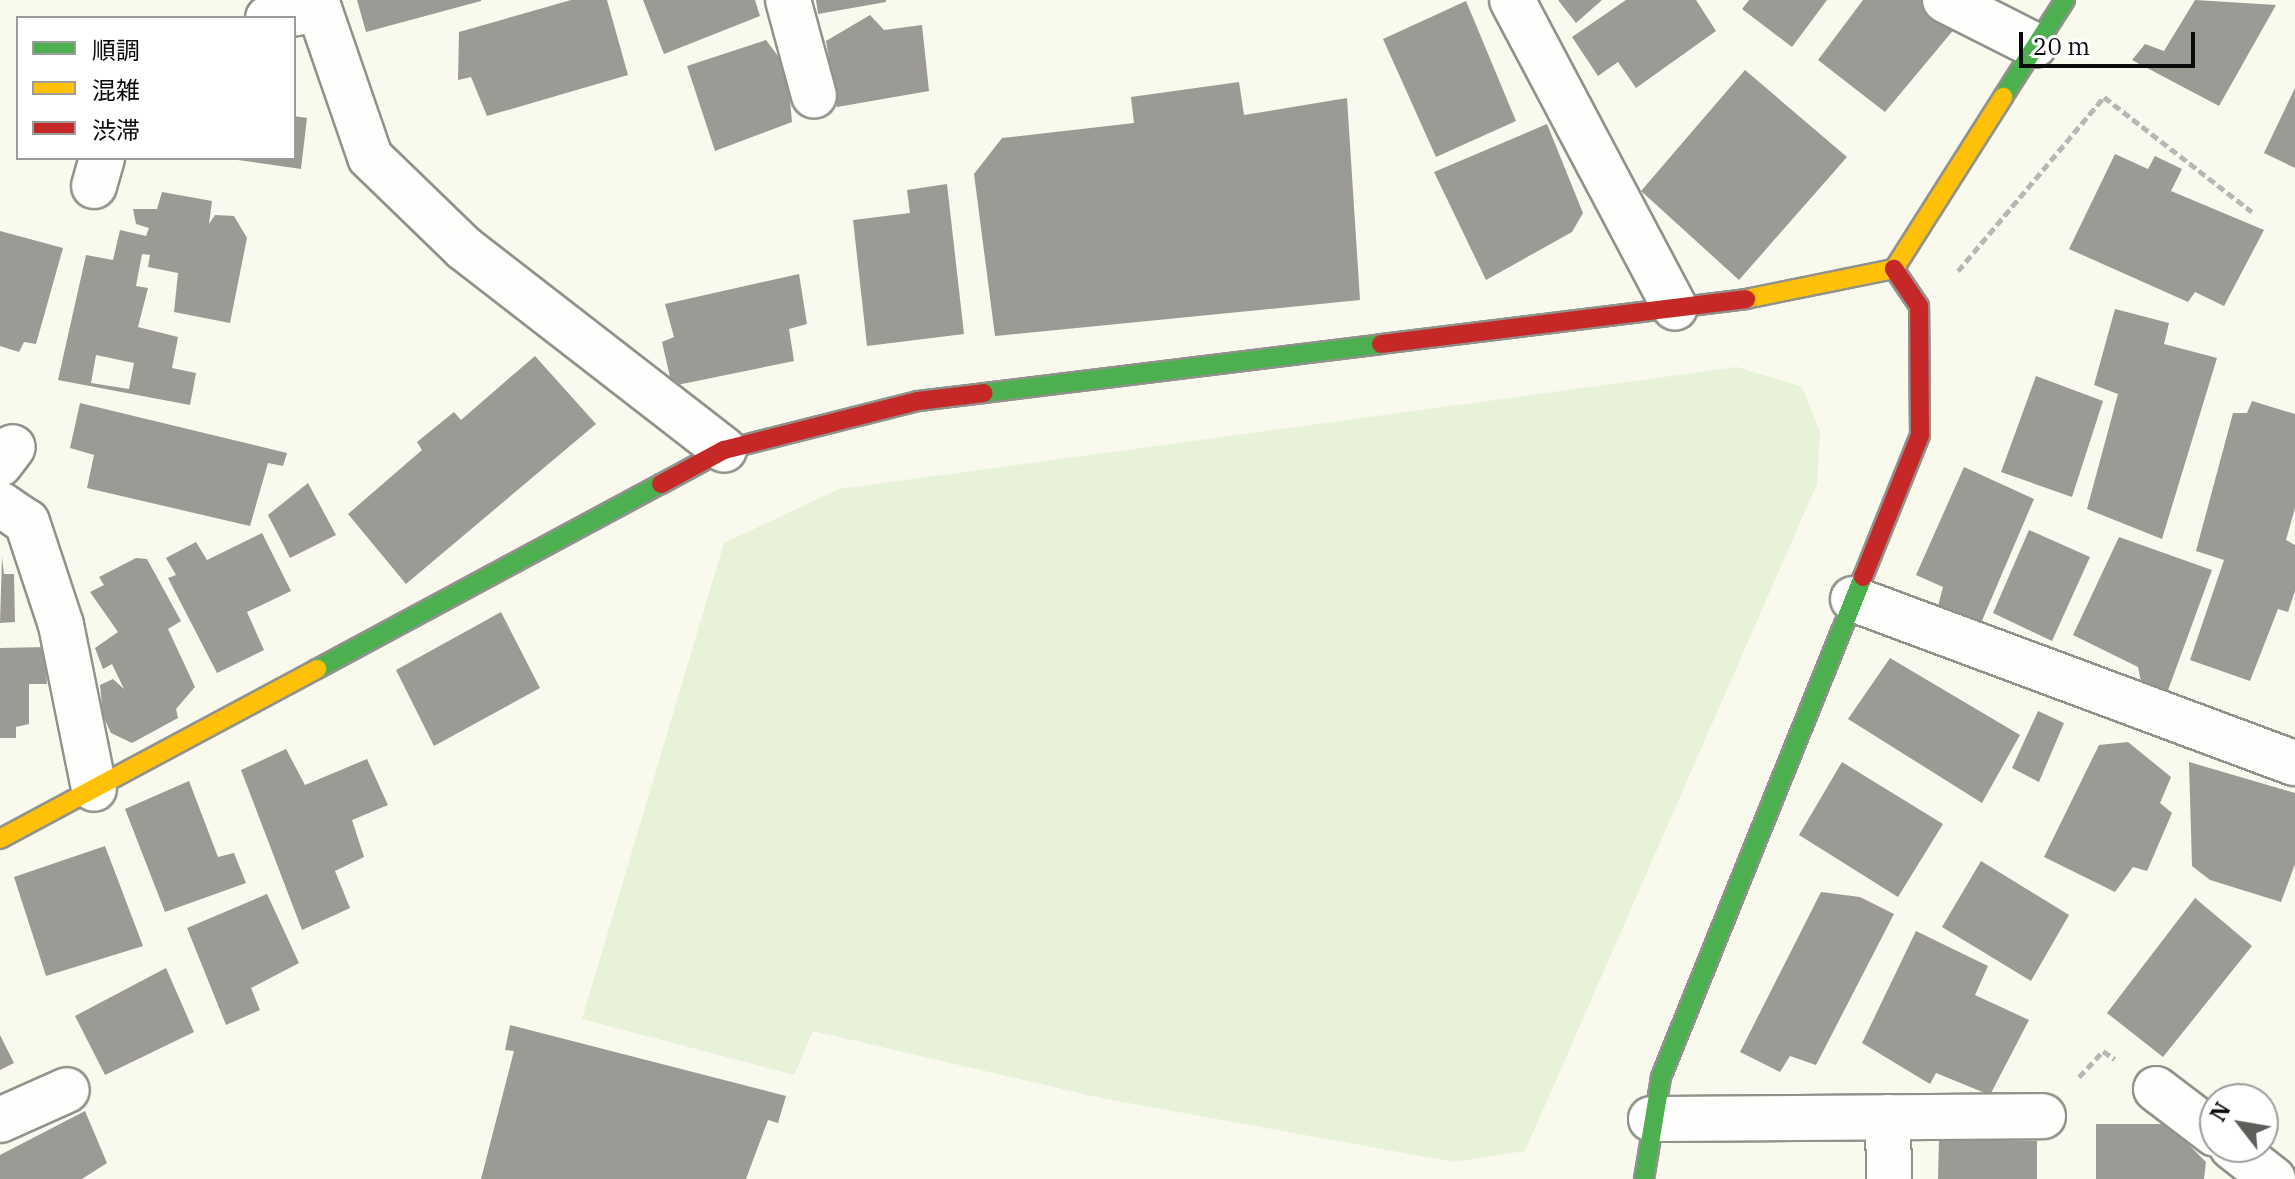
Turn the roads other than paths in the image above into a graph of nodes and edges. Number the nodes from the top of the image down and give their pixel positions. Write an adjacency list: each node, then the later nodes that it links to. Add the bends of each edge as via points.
1 (788, 0): 8 (street)
2 (1512, 0): 10 (street)
3 (1945, 0): 7 (street)
4 (2065, 0): 7 (street)
5 (318, 4): 6 (street); 11 (street, via 370,157 464,248)
6 (275, 16)
7 (2034, 45): 9 (street)
8 (814, 96)
9 (1894, 269): 10 (street, via 1805,292); 13 (street, via 1919,306 1925,363 1920,435)
10 (1675, 308): 11 (street, via 918,401)
11 (724, 450): 15 (street)
12 (0, 504): 15 (street, via 27,522 57,611)
13 (1853, 599): 14 (street); 21 (street, via 1661,1077)
14 (2295, 763)
15 (94, 789): 16 (street)
16 (0, 839)
17 (2156, 1089): 23 (street)
18 (67, 1090): 22 (street)
19 (2043, 1116): 20 (street)
20 (1888, 1117): 21 (street); 26 (street)
21 (1651, 1119): 25 (street)
22 (0, 1120)
23 (2199, 1122)
24 (2252, 1163): 27 (street)
25 (1644, 1179)
26 (1889, 1179)
27 (2273, 1179)

